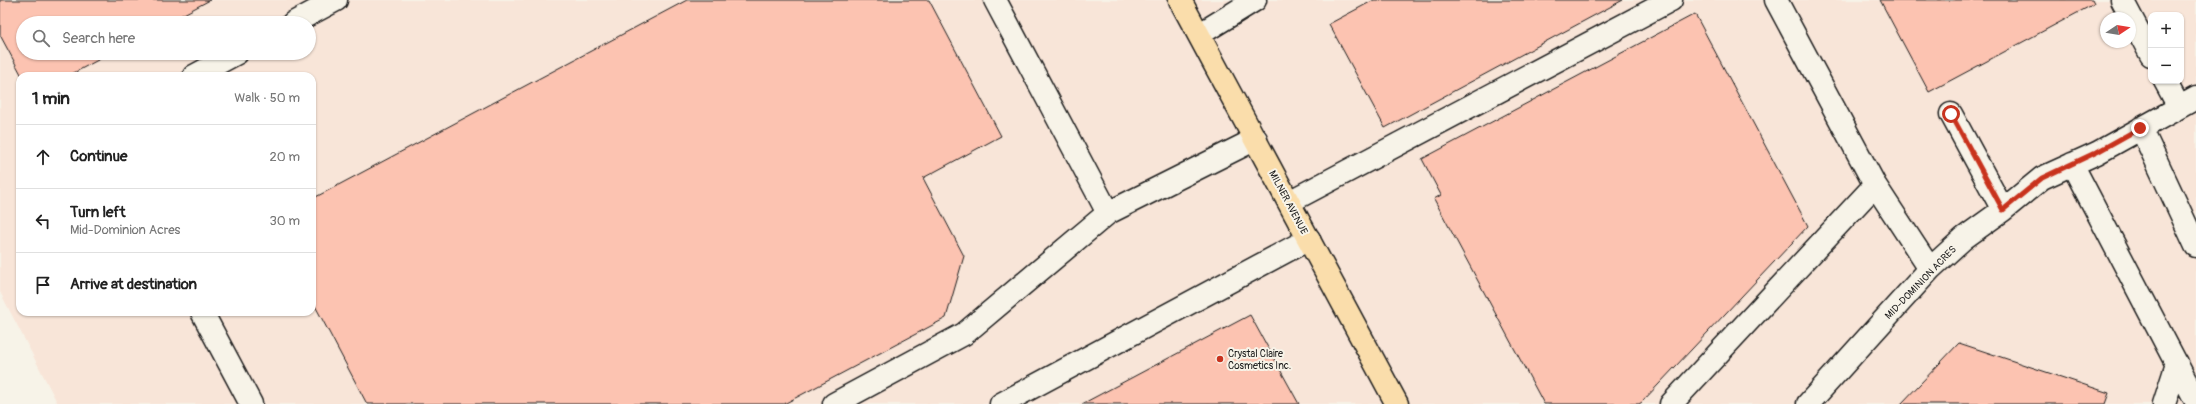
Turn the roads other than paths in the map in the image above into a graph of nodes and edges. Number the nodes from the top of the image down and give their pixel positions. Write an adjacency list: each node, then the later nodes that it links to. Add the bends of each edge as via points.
1 (336, 0): 8 (street)
2 (995, 0): 22 (street)
3 (1180, 0): 9 (main road, MILNER AVENUE)
4 (1255, 0): 9 (street)
5 (1671, 0): 20 (street)
6 (1776, 0): 19 (street)
7 (2122, 0): 10 (street)
8 (306, 16)
9 (1200, 34): 17 (main road, MILNER AVENUE)
10 (2148, 49)
11 (224, 60): 12 (street)
12 (201, 72)
13 (2168, 84): 14 (street)
14 (2188, 102): 16 (street, MID-DOMINION ACRES)
15 (1951, 114): 21 (street)
16 (2140, 128): 18 (street, MID-DOMINION ACRES); 24 (street)
17 (1256, 139): 20 (main road, MILNER AVENUE); 22 (street)
18 (2072, 164): 21 (street, MID-DOMINION ACRES, via 2042,178); 27 (street)
19 (1875, 185): 25 (street); 33 (street)
20 (1289, 202): 23 (main road, MILNER AVENUE)
21 (2003, 210): 25 (street, MID-DOMINION ACRES, via 1964,238)
22 (1108, 213): 30 (street, via 964,334)
23 (1309, 239): 31 (street); 32 (main road, MILNER AVENUE)
24 (2196, 246)
25 (1930, 269): 34 (street, MID-DOMINION ACRES)
26 (204, 316): 29 (street)
27 (2178, 364): 28 (street); 35 (street)
28 (2196, 401)
29 (251, 404)
30 (834, 404)
31 (1001, 404)
32 (1397, 404)
33 (1671, 404)
34 (1808, 404)
35 (2164, 404)

